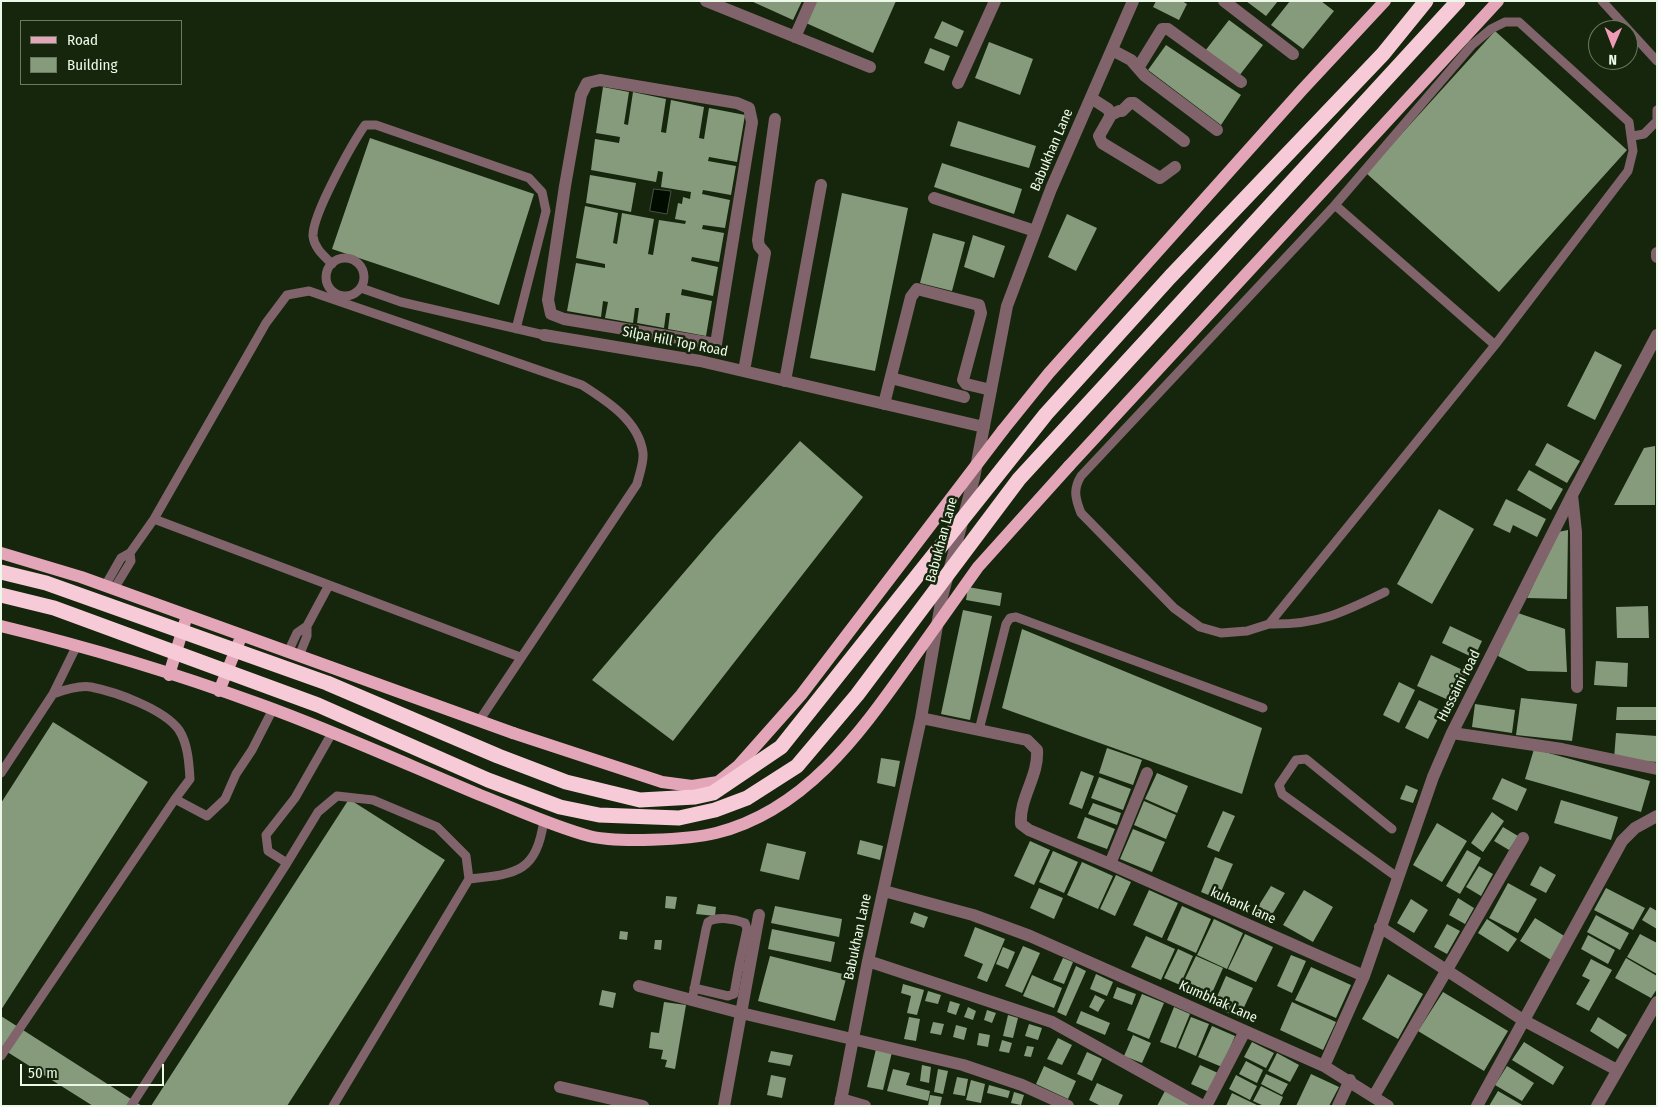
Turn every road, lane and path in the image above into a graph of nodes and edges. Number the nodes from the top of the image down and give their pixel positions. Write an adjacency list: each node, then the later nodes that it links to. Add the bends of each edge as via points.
1 (706, 1): 11 (street)
2 (811, 1): 11 (street)
3 (995, 1): 18 (street)
4 (1133, 1): 12 (street, Babukhan Lane)
5 (1224, 1): 13 (street)
6 (1385, 1): 73 (main road, bridge, via 1082,336 1003,430 801,695 738,766 718,782 692,786 662,782)
7 (1426, 1): 54 (highway, bridge, via 1383,54 1170,277 1046,414 781,747 714,793 640,800 566,782 327,684 46,583)
8 (1458, 1): 58 (highway, bridge, via 1019,479 857,695 797,766 747,798 679,818 598,816 560,807 488,780 318,705 54,608)
9 (1498, 1): 82 (main road, bridge, via 978,567 862,730 812,783 760,816 716,834 649,840 591,837)
10 (1602, 1): 14 (lane)
11 (795, 37): 15 (street)
12 (1112, 50): 16 (street, via 1131,60); 19 (street, Babukhan Lane)
13 (1293, 54)
14 (1657, 61)
15 (870, 67)
16 (1138, 68): 17 (street, via 1162,29 1168,29); 24 (street, via 1144,76)
17 (1241, 82)
18 (958, 83)
19 (1091, 98): 21 (street, via 1108,108); 31 (street, Babukhan Lane)
20 (1657, 110): 23 (lane)
21 (1111, 115): 26 (street, via 1122,111 1130,102 1134,103); 27 (street, via 1099,136 1102,143 1160,178)
22 (774, 119): 44 (street, via 758,240 758,246 765,253)
23 (1657, 120): 25 (lane, via 1644,134)
24 (1217, 130)
25 (1632, 136): 30 (lane, via 1629,122 1613,106 1519,22 1505,22 1472,45); 41 (lane, via 1628,171)
26 (1184, 141)
27 (1175, 167)
28 (821, 186): 46 (street)
29 (934, 198): 31 (street)
30 (1335, 205): 41 (lane); 60 (lane, via 1075,486 1075,500 1081,512 1174,608 1200,627 1221,633 1247,631)
31 (1035, 231): 47 (street, Babukhan Lane, via 1007,306)
32 (1657, 253): 33 (street)
33 (1657, 257)
34 (332, 264): 35 (lane, via 343,258 360,264 364,276); 35 (lane, via 327,281 333,292 351,295); 36 (lane, via 316,247 314,227 365,125 376,125 529,178 542,192 546,211)
35 (361, 288): 36 (lane, Silpa Hill Top Road, via 401,302)
36 (516, 328): 38 (lane, Silpa Hill Top Road)
37 (660, 334): 40 (street); 40 (street, via 564,319 551,314 548,300 564,186 581,95 587,82 600,80 737,103 749,108 752,122 717,341 713,344); 42 (street)
38 (544, 335): 42 (street, Silpa Hill Top Road)
39 (1657, 335): 51 (street, Hussaini road)
40 (703, 342): 43 (street)
41 (1495, 345): 60 (lane)
42 (658, 353): 43 (street, Silpa Hill Top Road)
43 (700, 361): 44 (street, Silpa Hill Top Road)
44 (744, 371): 46 (street, Silpa Hill Top Road)
45 (891, 378): 47 (street, via 911,298 914,291 921,289 980,305 982,313 964,380 966,384); 48 (street); 49 (street)
46 (785, 381): 49 (street, Silpa Hill Top Road)
47 (992, 390): 50 (street, Babukhan Lane)
48 (964, 397)
49 (884, 404): 50 (street, Silpa Hill Top Road)
50 (984, 427): 72 (street, Babukhan Lane, via 970,496 942,597)
51 (1572, 495): 67 (street, via 1576,532); 76 (street, Hussaini road)
52 (154, 519): 55 (lane); 56 (lane, via 130,553 121,558); 65 (lane, via 266,322 287,294 309,291 582,384 612,403 637,432 643,454 637,484)
53 (1, 553): 56 (main road)
54 (1, 572)
55 (329, 585): 64 (lane, via 307,626 297,633); 65 (lane)
56 (110, 588): 59 (main road)
57 (1385, 592): 60 (lane, via 1321,620)
58 (1, 595)
59 (187, 616): 62 (main road); 66 (main road)
60 (1269, 624)
61 (1, 626): 63 (main road)
62 (241, 635): 64 (main road); 68 (main road)
63 (77, 645): 66 (main road); 69 (lane)
64 (293, 654): 73 (main road)
65 (520, 657): 73 (lane)
66 (169, 675): 68 (main road)
67 (1577, 687)
68 (220, 691): 71 (main road)
69 (53, 694): 78 (lane); 80 (lane, via 89,687 149,706 169,719 180,732 189,759 190,779)
70 (1263, 708): 74 (lane, via 1016,617 1010,618 1006,624)
71 (273, 709): 75 (main road); 80 (lane, via 225,799 207,816)
72 (922, 718): 74 (street); 89 (street, Babukhan Lane)
73 (479, 721)
74 (979, 730): 86 (street, kuhank lane, via 1027,740 1037,750 1038,764 1020,813 1021,824)
75 (332, 733): 82 (main road); 85 (lane, via 295,798 266,835 268,851)
76 (1452, 733): 77 (street, via 1562,749); 87 (street, Hussaini road)
77 (1657, 769)
78 (1, 773)
79 (1147, 773): 86 (street)
80 (175, 799): 103 (lane)
81 (1657, 816): 100 (street, via 1635,828 1622,841)
82 (544, 820): 88 (lane, via 541,841 528,865 505,875)
83 (1392, 829): 87 (lane, via 1306,759 1296,760 1279,785 1282,794)
84 (1523, 838): 94 (street)
85 (287, 863): 88 (lane, via 318,812 337,796 373,800 437,827 466,856); 110 (lane)
86 (1110, 864): 95 (street, kuhank lane)
87 (1397, 877): 91 (street, Hussaini road)
88 (469, 879): 111 (lane)
89 (884, 891): 92 (street, Babukhan Lane); 101 (street, Kumbhak Lane, via 1030,936)
90 (759, 915): 93 (street)
91 (1380, 927): 94 (street); 95 (street, Hussaini road)
92 (868, 960): 102 (street, Babukhan Lane); 116 (street, via 1052,1022)
93 (744, 967): 97 (lane, via 734,994); 97 (lane, via 745,923 713,919 708,922); 99 (street)
94 (1445, 974): 100 (street); 108 (street)
95 (1364, 976): 104 (street, Hussaini road)
96 (639, 986): 97 (street)
97 (693, 994): 99 (street)
98 (1655, 1010): 105 (street)
99 (742, 1013): 102 (street); 113 (street)
100 (1523, 1020): 105 (street); 119 (street)
101 (1245, 1031): 104 (street, Kumbhak Lane); 116 (street)
102 (852, 1040): 109 (street, Babukhan Lane); 115 (street, via 963,1065 1022,1085)
103 (1, 1056)
104 (1324, 1066): 106 (street, Kumbhak Lane)
105 (1616, 1070): 120 (street)
106 (1350, 1080): 108 (street, Kumbhak Lane); 117 (street)
107 (560, 1087): 112 (street)
108 (1374, 1096): 118 (street, Kumbhak Lane)
109 (840, 1102): 114 (street)
110 (131, 1106)
111 (333, 1106)
112 (644, 1106)
113 (724, 1106)
114 (865, 1106)
115 (1068, 1106)
116 (1205, 1106)
117 (1338, 1106)
118 (1388, 1106)
119 (1477, 1106)
120 (1597, 1106)

